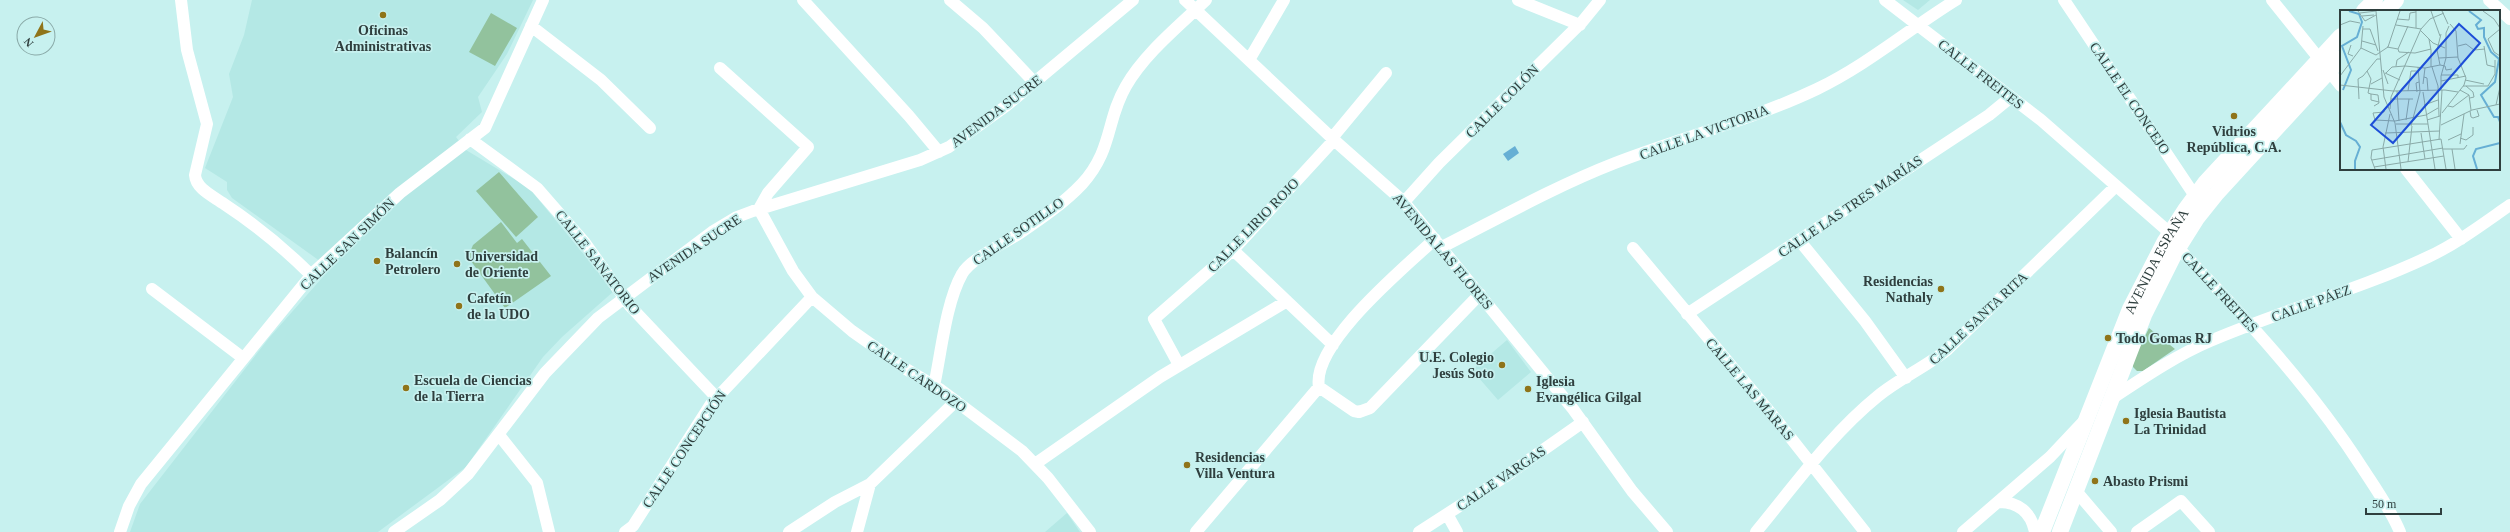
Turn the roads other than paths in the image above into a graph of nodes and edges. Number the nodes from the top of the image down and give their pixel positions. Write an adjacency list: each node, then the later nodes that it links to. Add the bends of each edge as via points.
1 (181, 0): 51 (street, via 187,50 207,124 195,175 196,182 207,193 255,224)
2 (543, 0): 24 (street, CALLE SAN SIMÓN)
3 (803, 0): 37 (street, via 910,116)
4 (950, 0): 31 (street, via 988,33)
5 (1133, 0): 31 (street, AVENIDA SUCRE)
6 (1185, 0): 18 (street, AVENIDA LAS FLORES)
7 (1206, 0): 18 (street, CALLE SOTILLO)
8 (1284, 0): 27 (street)
9 (1518, 0): 23 (street)
10 (1600, 0): 23 (street, CALLE COLÓN)
11 (1885, 0): 22 (street, CALLE FREITES)
12 (1956, 0): 22 (street, CALLE LA VICTORIA)
13 (2064, 0): 40 (street, CALLE EL CONCEJO)
14 (2272, 0): 28 (street)
15 (2375, 0): 19 (main road)
16 (2396, 0): 20 (main road)
17 (2489, 0): 21 (street)
18 (1196, 10): 27 (street, AVENIDA LAS FLORES); 63 (street, CALLE SOTILLO, via 1145,60 1126,86 1106,146 1099,161 1081,184 1044,216 962,273 954,295)
19 (2365, 10)
20 (2386, 10)
21 (2510, 19)
22 (1917, 24): 33 (street, CALLE FREITES); 47 (street, CALLE LA VICTORIA, via 1862,64 1816,90 1742,120 1590,173)
23 (1580, 25): 41 (street, CALLE COLÓN, via 1439,163)
24 (531, 26): 34 (street, via 601,80); 35 (street, CALLE SAN SIMÓN, via 485,128)
25 (2340, 38): 28 (main road, AVENIDA ESPAÑA)
26 (2340, 58): 28 (main road, AVENIDA ESPAÑA)
27 (1249, 60): 36 (street, AVENIDA LAS FLORES)
28 (2324, 65): 32 (street); 40 (main road, AVENIDA ESPAÑA); 49 (main road, AVENIDA ESPAÑA, via 2217,193)
29 (720, 68): 43 (street, via 808,147 768,193)
30 (1386, 73): 36 (street, CALLE LIRIO ROJO)
31 (1034, 82): 37 (street, AVENIDA SUCRE, via 964,137)
32 (2340, 85)
33 (2011, 97): 39 (street, CALLE FREITES); 46 (street, CALLE LAS TRES MARÍAS, via 1989,116)
34 (650, 128)
35 (470, 139): 51 (street, CALLE SAN SIMÓN, via 400,193); 54 (street, CALLE SANATORIO, via 537,188 585,243)
36 (1333, 139): 41 (street, AVENIDA LAS FLORES); 50 (street, CALLE LIRIO ROJO)
37 (939, 152): 43 (street, AVENIDA SUCRE)
38 (2407, 170): 45 (street)
39 (2116, 186): 44 (street, CALLE FREITES); 62 (street, CALLE SANTA RITA, via 1948,349)
40 (2195, 196): 44 (main road, AVENIDA ESPAÑA)
41 (1404, 202): 47 (street, AVENIDA LAS FLORES)
42 (2510, 205): 45 (street, CALLE PÁEZ)
43 (759, 209): 54 (street, AVENIDA SUCRE, via 727,222); 55 (street, CALLE CARDOZO, via 793,271)
44 (2170, 233): 49 (street, CALLE FREITES); 68 (main road, AVENIDA ESPAÑA, via 2130,309)
45 (2461, 239): 58 (street, CALLE PÁEZ, via 2429,257 2365,284)
46 (1799, 240): 57 (street, CALLE LAS TRES MARÍAS); 62 (street, via 1865,320)
47 (1438, 243): 53 (street, AVENIDA LAS FLORES); 59 (street, CALLE LA VICTORIA, via 1362,308 1339,334)
48 (1632, 248): 57 (street, CALLE LAS MARAS)
49 (2178, 248): 58 (street, CALLE FREITES); 66 (main road, AVENIDA ESPAÑA, via 2147,308)
50 (1233, 250): 56 (street); 61 (street, CALLE LIRIO ROJO, via 1154,319)
51 (311, 275): 60 (street, CALLE SAN SIMÓN)
52 (152, 289): 60 (street)
53 (1480, 294): 64 (street, via 1370,408 1354,411); 69 (street, AVENIDA LAS FLORES)
54 (624, 297): 65 (street, CALLE SANATORIO); 70 (street, AVENIDA SUCRE, via 598,318 564,352)
55 (812, 297): 63 (street, CALLE CARDOZO, via 889,358); 65 (street, CALLE CONCEPCIÓN)
56 (1287, 301): 59 (street); 61 (street)
57 (1687, 314): 72 (street, CALLE LAS MARAS)
58 (2252, 325): 66 (street, CALLE PÁEZ, via 2191,350); 97 (street, CALLE FREITES, via 2349,446)
59 (1333, 345): 64 (street, CALLE LA VICTORIA, via 1318,376)
60 (243, 358): 78 (street, CALLE SAN SIMÓN, via 141,484 129,506)
61 (1179, 365): 71 (street, via 1140,389)
62 (1906, 378): 72 (street, CALLE SANTA RITA, via 1869,403)
63 (934, 386): 67 (street, CALLE CARDOZO)
64 (1319, 387): 84 (street)
65 (716, 397): 77 (street, CALLE CONCEPCIÓN)
66 (2111, 399): 74 (main road, AVENIDA ESPAÑA)
67 (956, 401): 71 (street, CALLE CARDOZO); 73 (street)
68 (2087, 418): 75 (street, via 2062,446); 92 (main road, AVENIDA ESPAÑA)
69 (1583, 422): 76 (street, CALLE VARGAS); 87 (street, AVENIDA LAS FLORES, via 1632,491)
70 (499, 434): 79 (street, AVENIDA SUCRE, via 477,465 457,486); 80 (street, via 537,483)
71 (1035, 464): 83 (street, CALLE CARDOZO)
72 (1812, 464): 88 (street, CALLE SANTA RITA); 89 (street, CALLE LAS MARAS)
73 (870, 484): 81 (street, via 835,502); 82 (street)
74 (2076, 491): 93 (main road, AVENIDA ESPAÑA); 94 (street)
75 (1999, 502): 90 (street); 91 (street, via 2011,503 2022,509 2031,519)
76 (1447, 514): 85 (street, CALLE VARGAS); 86 (street)
77 (632, 530)
78 (120, 532)
79 (394, 532)
80 (549, 532)
81 (789, 532)
82 (857, 532)
83 (1090, 532)
84 (1196, 532)
85 (1419, 532)
86 (1457, 532)
87 (1667, 532)
88 (1756, 532)
89 (1865, 532)
90 (1964, 532)
91 (2035, 532)
92 (2042, 532)
93 (2060, 532)
94 (2111, 532)
95 (2137, 532): 96 (street, via 2181,501)
96 (2209, 532)
97 (2400, 532)

